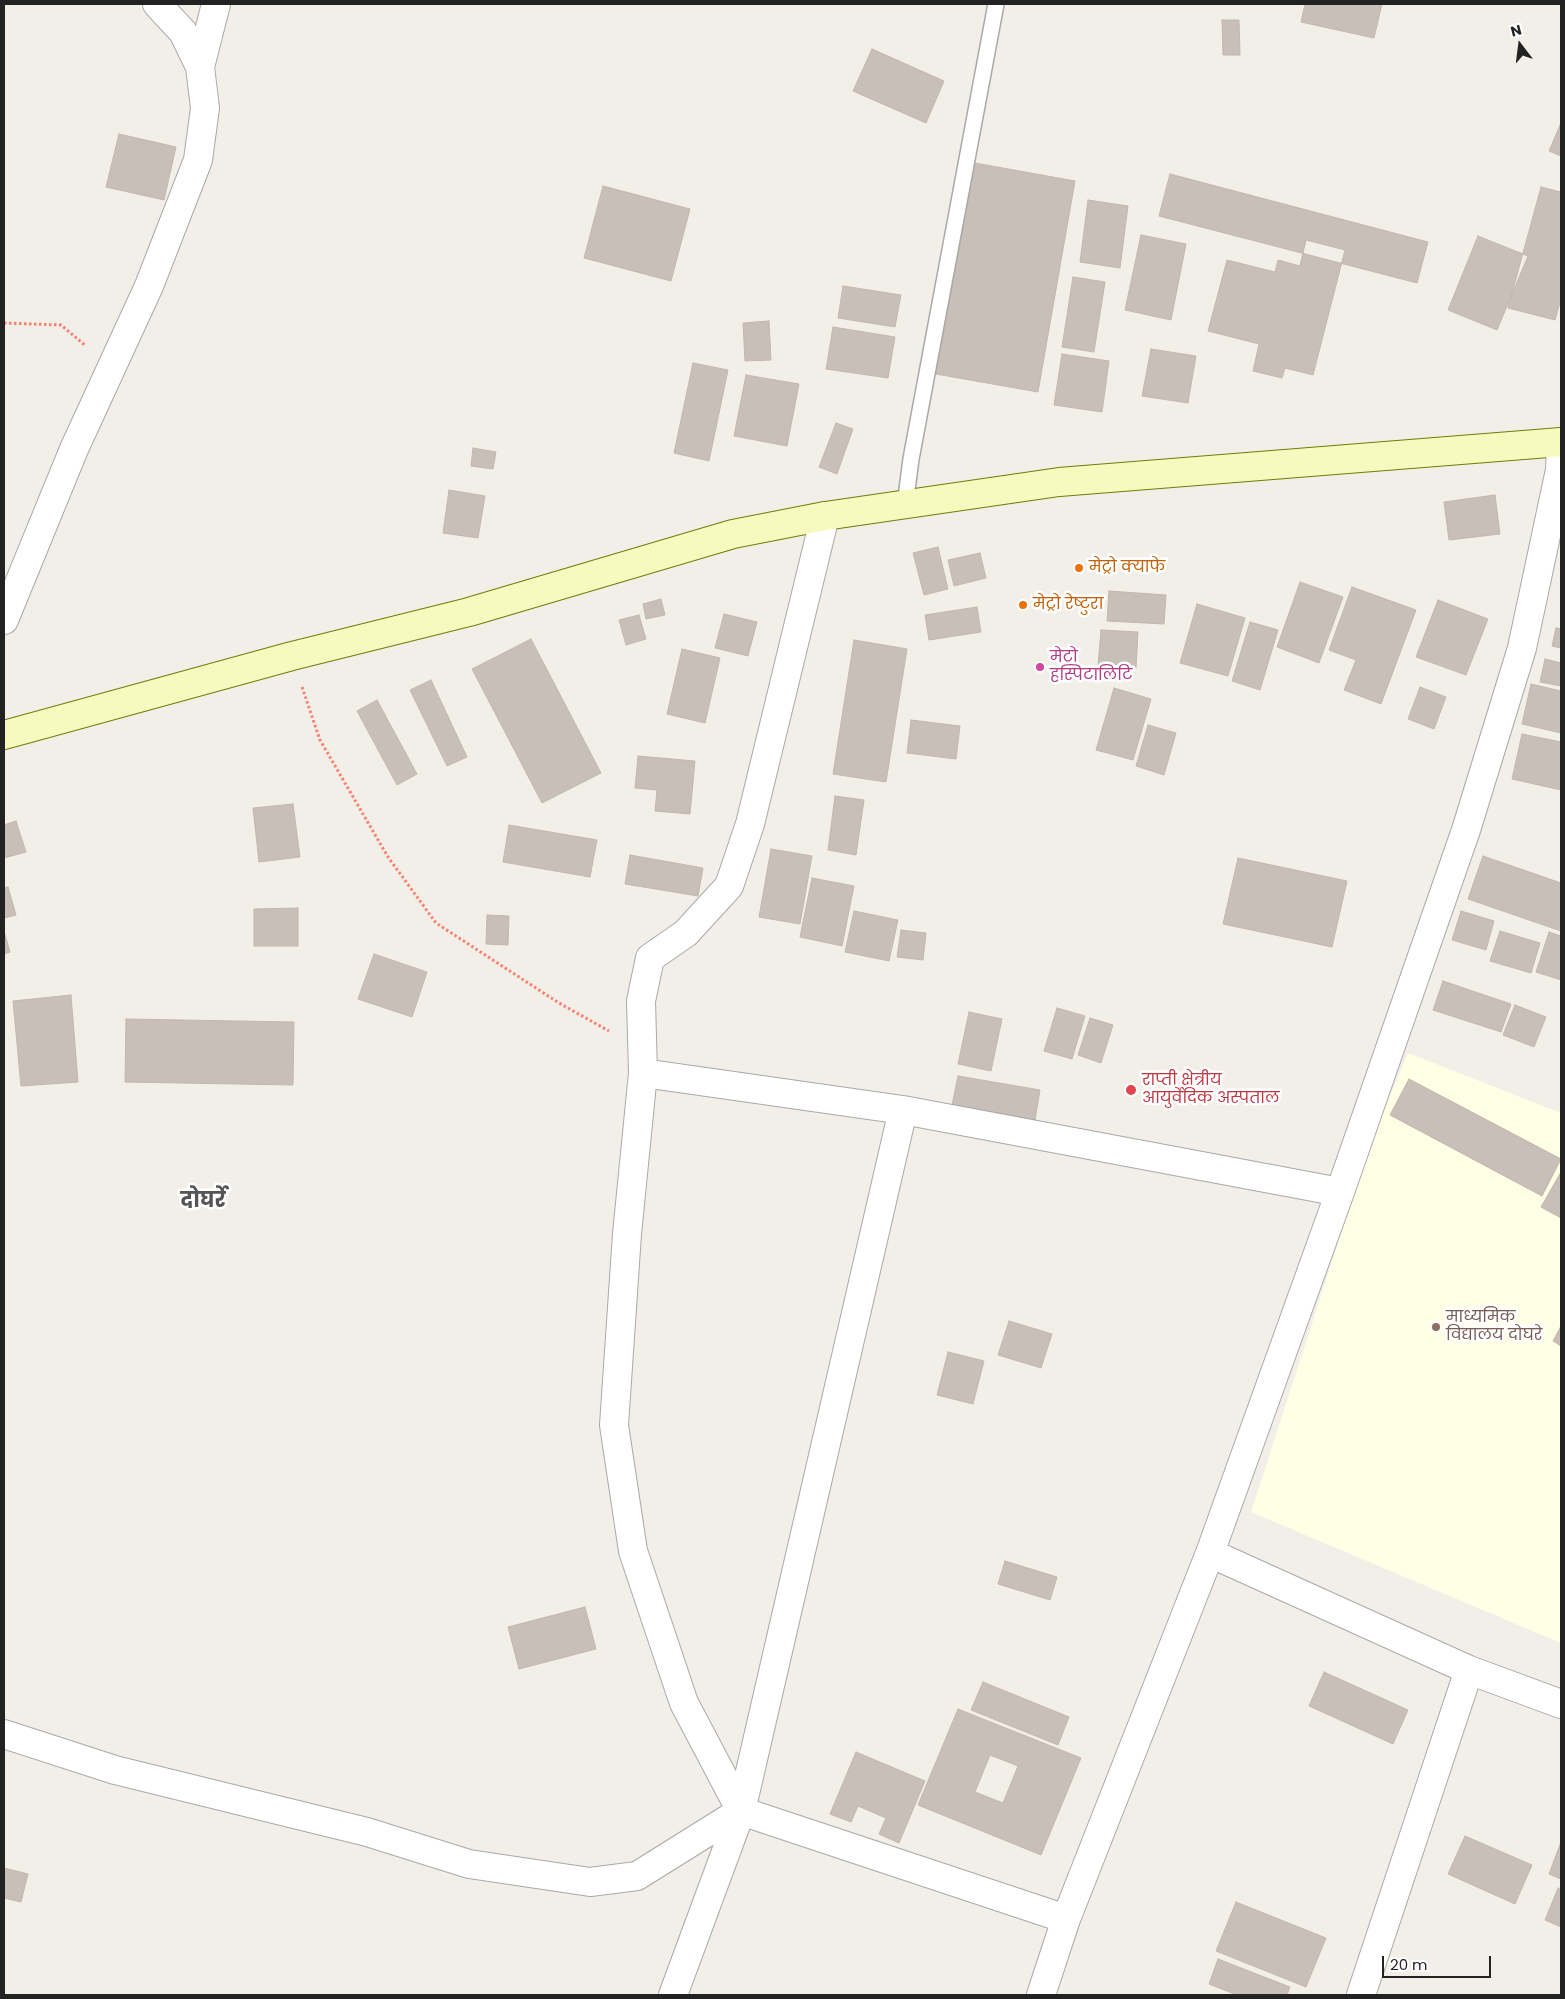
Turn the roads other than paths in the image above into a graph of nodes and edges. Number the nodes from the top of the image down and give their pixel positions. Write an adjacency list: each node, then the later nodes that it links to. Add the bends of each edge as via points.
1 (157, 4): 4 (street, via 183,32)
2 (216, 4): 4 (street)
3 (996, 4): 6 (lane, via 911,459)
4 (200, 67): 8 (street, via 205,108 198,160 149,286 74,449)
5 (1561, 442): 6 (main road, via 1059,482); 12 (street, via 1560,470 1522,648 1466,830)
6 (906, 504): 7 (main road)
7 (825, 516): 9 (main road, via 733,534 469,612); 10 (street, via 750,824 729,886 686,932 650,958 641,1001)
8 (4, 620)
9 (4, 734)
10 (643, 1073): 11 (street); 17 (street, via 627,1234 614,1425 633,1551 684,1703)
11 (903, 1110): 12 (street); 17 (street)
12 (1340, 1192): 13 (street)
13 (1210, 1553): 14 (street); 18 (street)
14 (1469, 1670): 15 (street); 21 (street)
15 (1561, 1704)
16 (4, 1734): 17 (street, via 115,1770 367,1832 469,1864 590,1882 636,1876)
17 (741, 1812): 18 (street); 19 (street)
18 (1066, 1919): 20 (street)
19 (673, 1995)
20 (1041, 1995)
21 (1360, 1995)

